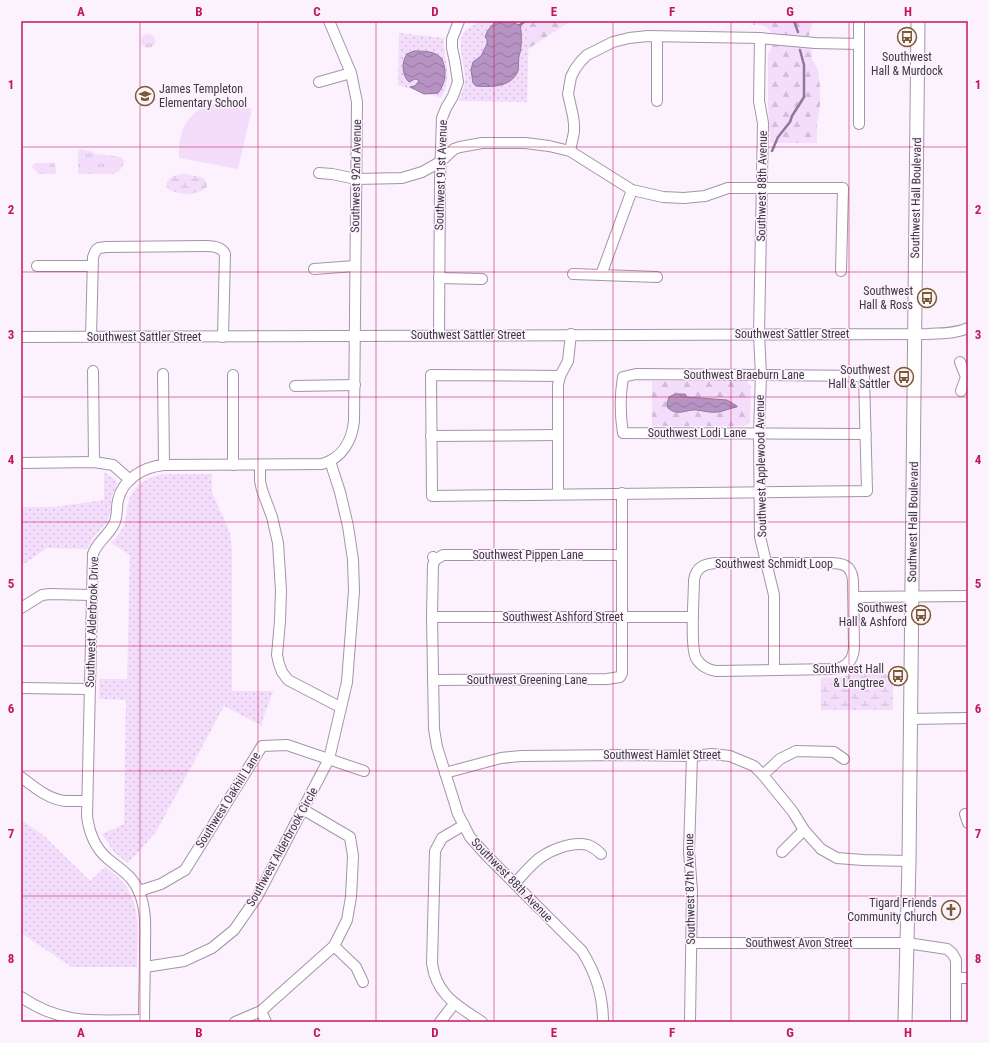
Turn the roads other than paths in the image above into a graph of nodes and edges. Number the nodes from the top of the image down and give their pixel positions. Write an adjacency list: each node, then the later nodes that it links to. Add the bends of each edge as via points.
1 (329, 21): 8 (street, Southwest 92nd Avenue)
2 (459, 21): 13 (street, Southwest 91st Avenue, via 452,39 458,82 442,118)
3 (859, 21): 7 (street)
4 (918, 21): 31 (main road, Southwest Hall Boulevard)
5 (657, 37): 6 (street); 10 (street); 12 (street, via 642,36 613,42 581,60 571,77 568,94 574,124)
6 (760, 38): 7 (street); 16 (street, Southwest 88th Avenue)
7 (859, 44): 11 (street)
8 (351, 73): 9 (street); 15 (street, Southwest 92nd Avenue, via 357,107)
9 (319, 82)
10 (657, 101)
11 (859, 124)
12 (570, 151): 13 (street, via 525,143 482,143 454,149); 17 (street)
13 (440, 162): 15 (street, via 422,172 402,178); 26 (street, Southwest 91st Avenue)
14 (319, 173): 15 (street)
15 (356, 179): 20 (street, Southwest 92nd Avenue)
16 (762, 188): 17 (street, via 728,188 705,196 684,198 663,197); 22 (street, via 843,188); 30 (street, Southwest 88th Avenue)
17 (632, 190): 24 (street)
18 (37, 266): 19 (street)
19 (92, 266): 35 (street); 36 (street, via 93,254 99,248 106,247 206,246 224,251)
20 (355, 266): 21 (street); 33 (street, Southwest 92nd Avenue)
21 (314, 269)
22 (841, 271)
23 (573, 274): 24 (street)
24 (601, 275): 25 (street)
25 (657, 277)
26 (439, 278): 27 (street); 32 (street, Southwest 91st Avenue)
27 (482, 279)
28 (968, 328): 31 (street, Southwest Sattler Street, via 952,333)
29 (571, 334): 30 (street, Southwest Sattler Street); 32 (street, Southwest Sattler Street); 42 (street, via 568,361)
30 (759, 334): 31 (street, Southwest Sattler Street); 41 (street, Southwest Applewood Avenue)
31 (915, 334): 68 (main road, Southwest Hall Boulevard)
32 (438, 335): 33 (street, Southwest Sattler Street)
33 (355, 336): 36 (street, Southwest Sattler Street); 44 (street)
34 (21, 337): 35 (street, Southwest Sattler Street)
35 (91, 337): 36 (street, Southwest Sattler Street)
36 (223, 337)
37 (960, 362): 43 (street)
38 (93, 371): 54 (street)
39 (163, 374): 55 (street)
40 (233, 375): 56 (street)
41 (761, 375): 47 (street, Southwest Braeburn Lane, via 636,374 623,377); 48 (street, Southwest Applewood Avenue); 49 (street, Southwest Braeburn Lane, via 864,376)
42 (560, 376): 50 (street); 51 (street, via 431,375)
43 (967, 377): 46 (street)
44 (355, 385): 45 (street); 52 (street, via 352,435 341,453)
45 (295, 386)
46 (962, 391)
47 (623, 433): 48 (street, Southwest Lodi Lane)
48 (759, 433): 49 (street, Southwest Lodi Lane); 59 (street, Southwest Applewood Avenue)
49 (866, 434): 59 (street, via 867,491)
50 (558, 435): 51 (street); 60 (street)
51 (431, 436): 60 (street, via 432,496)
52 (330, 461): 57 (street, Southwest Alderbrook Drive, via 322,464); 77 (street, Southwest Alderbrook Circle, via 340,492 353,560 350,653 347,682)
53 (21, 462): 54 (street)
54 (94, 462): 58 (street, via 113,465)
55 (164, 465): 56 (street, Southwest Alderbrook Drive); 58 (street, Southwest Alderbrook Drive, via 146,468)
56 (233, 465): 57 (street, Southwest Alderbrook Drive)
57 (260, 465): 77 (street, via 262,490 272,516 279,557 279,664 288,680)
58 (130, 480): 65 (street, Southwest Alderbrook Drive, via 119,497 113,526 95,548 92,560)
59 (760, 492): 61 (street); 64 (street, Southwest Applewood Avenue, via 760,537)
60 (558, 494): 61 (street)
61 (622, 494): 62 (street)
62 (622, 555): 63 (street, Southwest Pippen Lane, via 443,556); 70 (street)
63 (434, 559): 71 (street, Southwest 88th Avenue)
64 (766, 563): 67 (street, Southwest Schmidt Loop, via 843,564 852,571); 72 (street, Southwest Schmidt Loop, via 716,563 702,566 694,576); 73 (street, Southwest Applewood Avenue, via 774,595)
65 (92, 595): 69 (street, via 50,594); 76 (street, Southwest Alderbrook Drive)
66 (968, 596): 68 (street)
67 (854, 597): 68 (street); 73 (street, Southwest Schmidt Loop, via 853,654 848,664 834,670)
68 (912, 597): 79 (main road, Southwest Hall Boulevard)
69 (21, 608)
70 (622, 616): 71 (street, Southwest Ashford Street); 72 (street, Southwest Ashford Street); 74 (street, Southwest Greening Lane, via 620,677)
71 (432, 617): 74 (street, Southwest 88th Avenue)
72 (693, 617): 73 (street, Southwest Schmidt Loop, via 695,657 704,667 716,671)
73 (774, 670)
74 (433, 680): 84 (street, Southwest 88th Avenue, via 435,737)
75 (21, 688): 76 (street)
76 (89, 689): 87 (street, Southwest Alderbrook Drive)
77 (340, 707): 81 (street, Southwest Alderbrook Circle)
78 (968, 718): 79 (street)
79 (910, 719): 93 (main road, Southwest Hall Boulevard)
80 (692, 756): 84 (street, Southwest Hamlet Street, via 521,756 501,758); 85 (street, Southwest Hamlet Street, via 730,756 754,766); 96 (street, Southwest 87th Avenue, via 689,851 692,884)
81 (329, 759): 83 (street); 88 (street, Southwest Alderbrook Circle); 95 (street, Southwest Oakhill Lane, via 287,745 262,746 185,870 161,884)
82 (844, 759): 85 (street, via 834,752 796,751 780,759)
83 (364, 771)
84 (445, 774): 89 (street, Southwest 88th Avenue)
85 (763, 775): 90 (street, Southwest Hamlet Street)
86 (21, 777): 87 (street, via 54,798)
87 (87, 801): 95 (street, Southwest Alderbrook Drive, via 88,824 96,844 108,859 129,876)
88 (304, 810): 98 (street, via 350,837 353,856 351,897 347,920); 99 (street, Southwest Alderbrook Circle, via 257,897 234,930 212,948 184,960)
89 (464, 825): 94 (street, Southwest 88th Avenue, via 475,844); 104 (street, via 442,838 434,855 433,973)
90 (804, 830): 91 (street); 93 (street, Southwest Hamlet Street, via 821,849 837,858)
91 (782, 852)
92 (601, 854): 94 (street, via 589,846 561,848 541,856)
93 (909, 861): 97 (main road, Southwest Hall Boulevard)
94 (515, 883): 111 (street, Southwest 88th Avenue, via 582,951 598,982)
95 (139, 891): 99 (street, Southwest Alderbrook Drive, via 144,912)
96 (691, 943): 97 (street, Southwest Avon Street); 112 (street, Southwest 87th Avenue)
97 (907, 943): 100 (street, Southwest Avon Street, via 947,949 956,960); 113 (main road, Southwest Hall Boulevard)
98 (334, 946): 102 (street, via 356,967); 105 (street)
99 (145, 966): 106 (street, Southwest Alderbrook Drive)
100 (956, 978): 101 (street); 114 (street, Southwest Avon Street)
101 (968, 978)
102 (363, 982)
103 (21, 997): 106 (street, via 34,1006 56,1015 80,1020)
104 (454, 1004): 109 (street); 110 (street)
105 (261, 1011): 107 (street); 108 (street)
106 (144, 1021)
107 (235, 1022)
108 (266, 1022)
109 (440, 1022)
110 (482, 1022)
111 (603, 1022)
112 (690, 1022)
113 (905, 1022)
114 (956, 1022)

